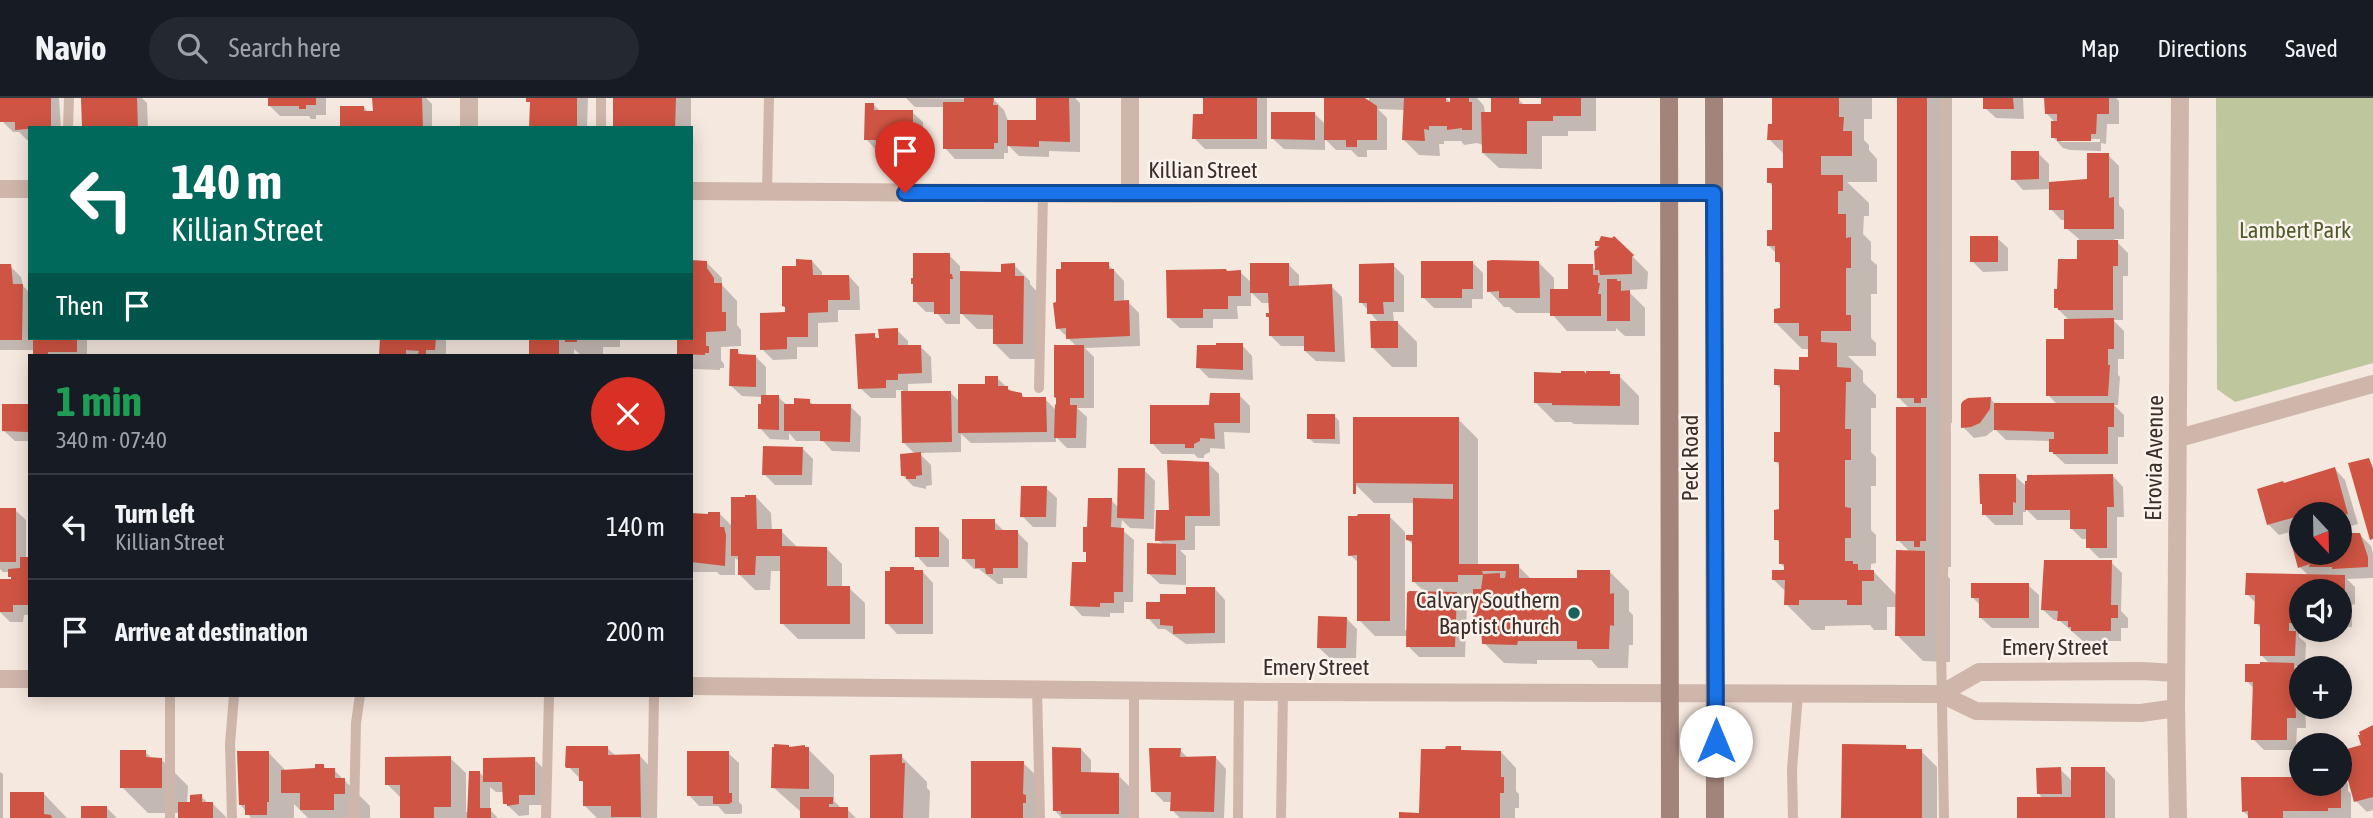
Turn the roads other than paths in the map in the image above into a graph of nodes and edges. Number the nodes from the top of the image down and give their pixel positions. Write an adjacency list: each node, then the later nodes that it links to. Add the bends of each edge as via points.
1 (69, 98): 10 (lane)
2 (469, 98): 11 (street)
3 (601, 98): 12 (lane)
4 (769, 98): 16 (lane)
5 (1130, 98): 20 (street)
6 (1669, 98): 17 (main road, Peck Road)
7 (1714, 98): 18 (main road, Peck Road)
8 (1945, 98): 35 (lane)
9 (2180, 98): 23 (street, Elrovia Avenue)
10 (68, 126)
11 (469, 126)
12 (601, 126)
13 (0, 188): 14 (street)
14 (28, 189)
15 (693, 191): 16 (street, Killian Street)
16 (766, 192): 19 (street, Killian Street)
17 (1669, 193): 18 (street, Killian Street); 20 (street, Killian Street); 32 (main road, Peck Road)
18 (1714, 193): 33 (main road, Peck Road)
19 (1043, 194): 20 (street, Killian Street); 22 (lane)
20 (1130, 194)
21 (2373, 384): 23 (street)
22 (1039, 388)
23 (2179, 438): 24 (street, Elrovia Avenue)
24 (2176, 673): 35 (street, Emery Street, via 1979,672); 41 (street, Elrovia Avenue)
25 (0, 679): 26 (street)
26 (28, 680)
27 (693, 686): 28 (street, Emery Street)
28 (1037, 689): 29 (street, Emery Street); 47 (lane)
29 (1134, 690): 30 (street, Emery Street); 48 (lane)
30 (1239, 691): 31 (street, Emery Street); 49 (lane)
31 (1283, 692): 32 (street, Emery Street); 50 (lane)
32 (1671, 694): 33 (street, Emery Street); 51 (main road, Peck Road)
33 (1716, 694): 34 (street, Emery Street); 52 (main road, Peck Road)
34 (1798, 694): 35 (street, Emery Street); 53 (lane)
35 (1941, 694): 41 (street, Emery Street, via 1976,711); 54 (lane)
36 (170, 697): 42 (lane)
37 (234, 697): 43 (lane)
38 (360, 697): 44 (lane)
39 (550, 697): 45 (lane)
40 (654, 697): 46 (lane)
41 (2175, 708): 55 (street, Elrovia Avenue)
42 (170, 818)
43 (232, 818)
44 (351, 818)
45 (546, 818)
46 (652, 818)
47 (1040, 818)
48 (1134, 818)
49 (1238, 818)
50 (1281, 818)
51 (1670, 818)
52 (1715, 818)
53 (1793, 818)
54 (1944, 818)
55 (2178, 818)

